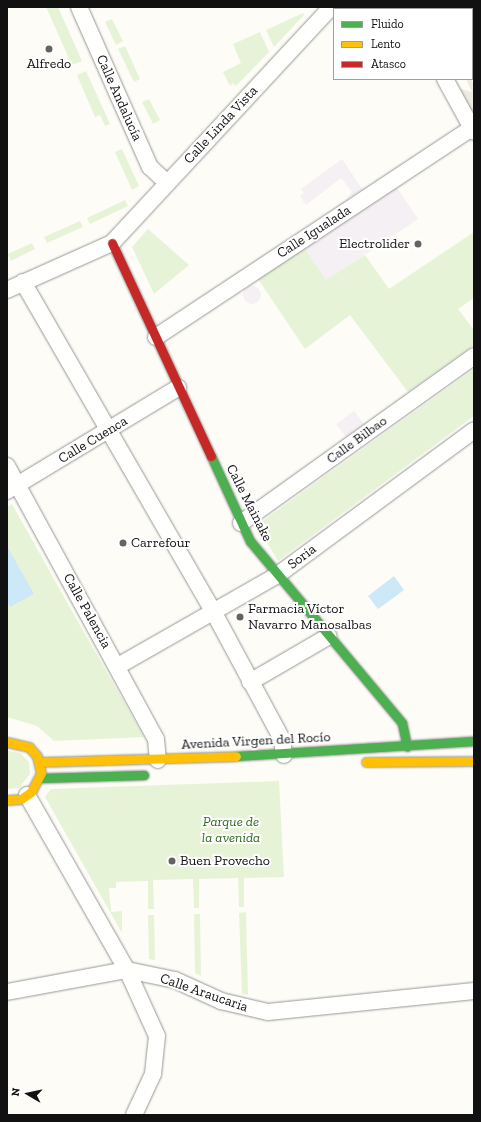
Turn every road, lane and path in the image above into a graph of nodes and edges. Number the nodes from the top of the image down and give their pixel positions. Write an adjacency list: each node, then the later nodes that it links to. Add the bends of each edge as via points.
1 (79, 7): 5 (street, Calle Andalucía, via 150,167)
2 (331, 7): 5 (street, Calle Linda Vista)
3 (446, 80): 4 (street)
4 (473, 130): 9 (street, Calle Igualada)
5 (167, 183): 6 (street, Calle Linda Vista)
6 (112, 243): 7 (street); 9 (street, Calle Mainake)
7 (23, 282): 8 (street); 13 (street)
8 (7, 290)
9 (156, 337): 11 (street, Calle Mainake)
10 (474, 356): 16 (street, Calle Bilbao)
11 (178, 388): 13 (street, Calle Cuenca); 16 (street, Calle Mainake)
12 (474, 430): 17 (street, Soria)
13 (109, 431): 15 (street, Calle Cuenca); 18 (street)
14 (7, 466): 15 (street, Calle Palencia)
15 (12, 488): 20 (street, Calle Palencia)
16 (241, 523): 17 (street, Calle Mainake, via 254,547)
17 (279, 574): 18 (street, Soria); 19 (street, Calle Mainake)
18 (213, 611): 20 (street, Soria); 21 (street)
19 (329, 636): 21 (street); 24 (street, Calle Mainake, via 402,723)
20 (118, 666): 31 (street, Calle Palencia, via 156,739)
21 (250, 682): 26 (street, via 282,739)
22 (474, 741): 24 (street, Avenida Virgen del Rocío)
23 (7, 742): 28 (street, via 29,748)
24 (407, 746): 25 (street, via 422,752); 26 (street, Avenida Virgen del Rocío)
25 (474, 751)
26 (284, 755): 31 (street, Avenida Virgen del Rocío)
27 (474, 761): 29 (street)
28 (39, 762): 31 (street, Avenida Virgen del Rocío); 33 (street)
29 (442, 762): 30 (street); 32 (street)
30 (353, 763)
31 (158, 767): 33 (street, Avenida Virgen del Rocío)
32 (471, 773)
33 (40, 778): 34 (street)
34 (27, 796): 35 (street); 36 (street)
35 (7, 800)
36 (127, 970): 37 (street, Calle Araucaria, via 175,980 228,1003 268,1012); 38 (street, Calle Araucaria); 39 (street, via 157,1042 153,1074)
37 (474, 991)
38 (7, 992)
39 (134, 1115)

